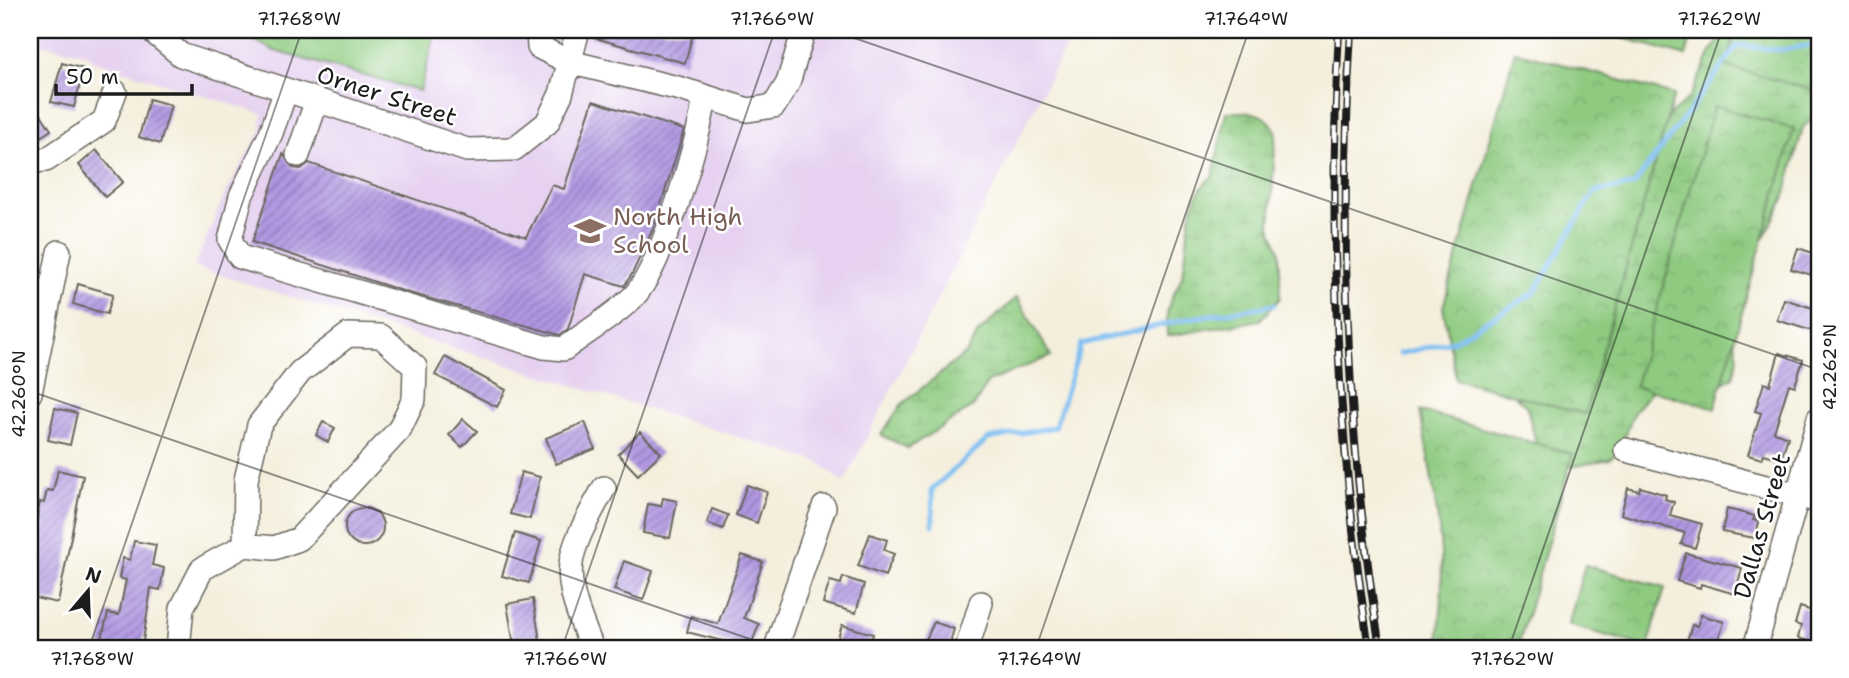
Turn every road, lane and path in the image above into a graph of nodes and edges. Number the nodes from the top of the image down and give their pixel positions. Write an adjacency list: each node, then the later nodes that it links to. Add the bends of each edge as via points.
1 (151, 30): 6 (street, Orner Street, via 181,55)
2 (538, 30): 5 (street, via 539,47)
3 (578, 30): 5 (street, Orner Street)
4 (804, 30): 8 (street, via 788,83 774,106 748,110)
5 (569, 62): 8 (street); 9 (street, Orner Street, via 547,123 514,149 467,150)
6 (286, 90): 8 (street, via 241,196 230,240 240,257 544,347 564,349 633,297 646,281 680,194); 9 (street, Orner Street)
7 (115, 92): 11 (street, via 104,121 46,160)
8 (705, 97)
9 (317, 100): 10 (street)
10 (298, 155)
11 (30, 161)
12 (59, 252): 13 (street)
13 (30, 393)
14 (1819, 418): 17 (street, Dallas Street)
15 (1626, 450): 17 (street)
16 (604, 488): 22 (street, via 578,538 569,568 571,595)
17 (1809, 497): 25 (street, Dallas Street)
18 (824, 508): 23 (street)
19 (245, 545): 19 (street, via 246,480 259,425 300,372 348,335 381,336 415,367 414,399 399,430 299,539 274,548); 21 (street, via 202,569 182,608)
20 (981, 603): 24 (street)
21 (178, 648)
22 (592, 648)
23 (776, 648)
24 (967, 648)
25 (1755, 648)

